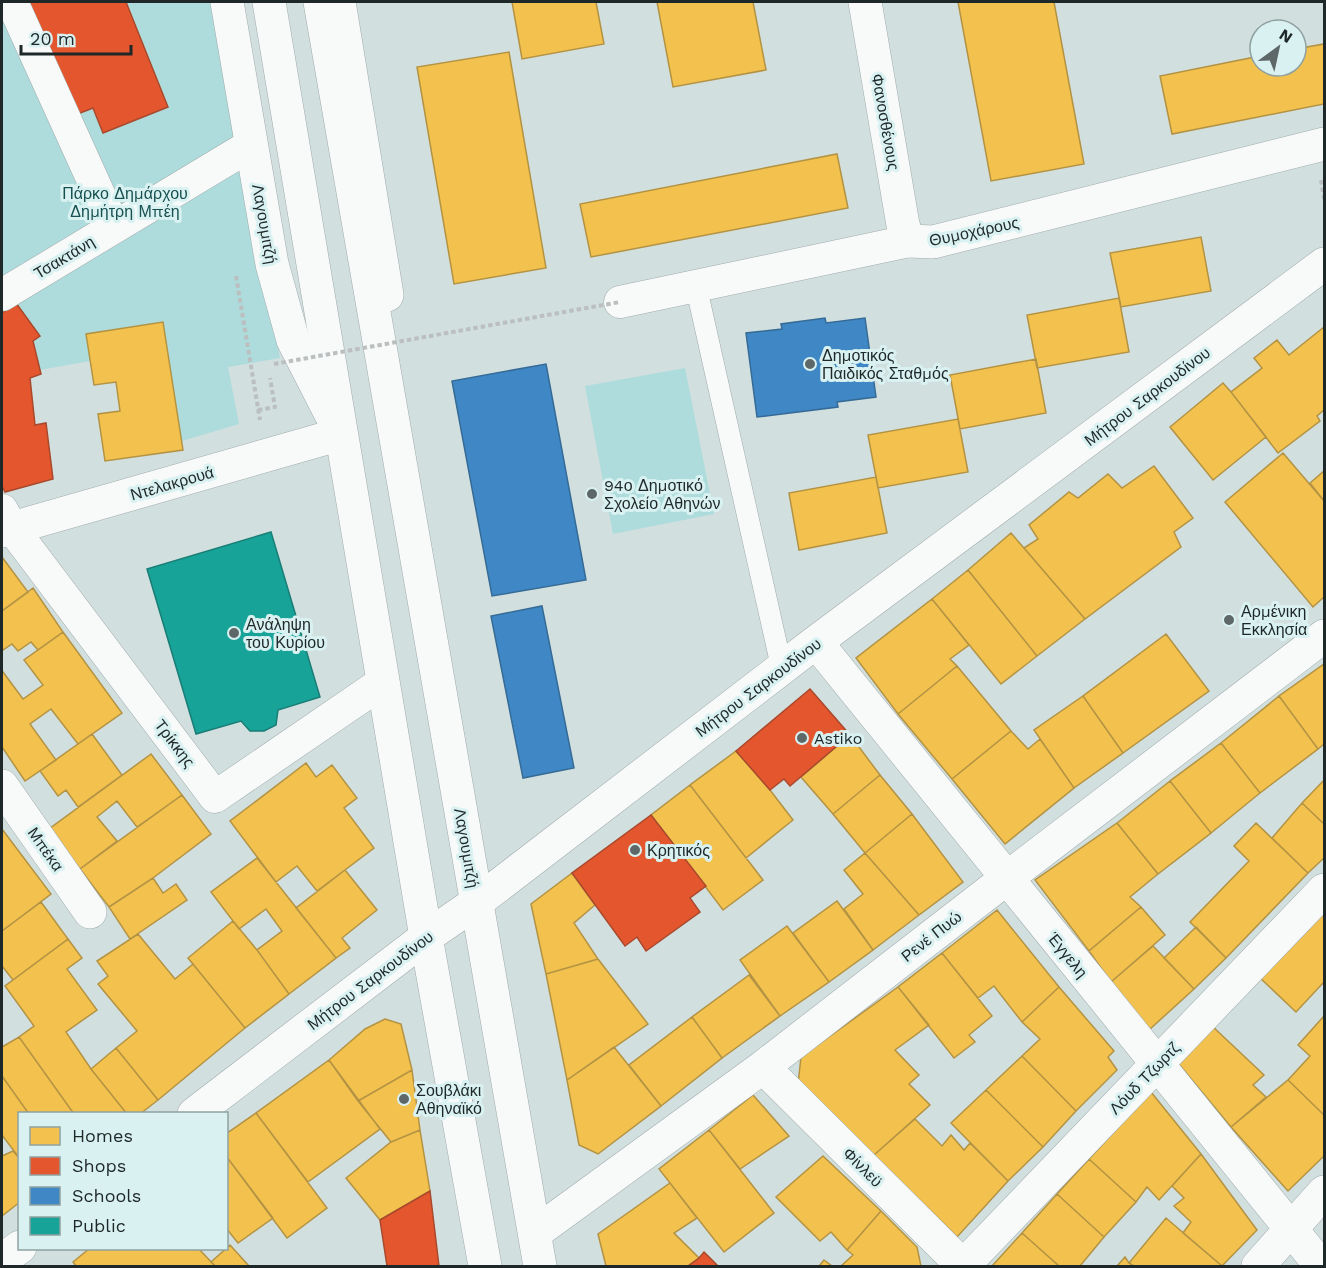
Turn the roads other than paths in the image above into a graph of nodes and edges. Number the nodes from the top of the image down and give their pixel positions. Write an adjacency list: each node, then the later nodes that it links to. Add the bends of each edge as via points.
1 (12, 2): 9 (street)
2 (227, 2): 8 (street, Λαγουμιτζή)
3 (269, 2): 16 (street, Λαγουμιτζή)
4 (320, 2): 15 (street, Λαγουμιτζή)
5 (339, 2): 15 (street, Λαγουμιτζή, via 399,367)
6 (865, 2): 10 (street, Φανοσθένους, via 903,225)
7 (1324, 144): 10 (street, Θυμοχάρους, via 933,243)
8 (251, 145): 9 (street, Τσακτάνη); 16 (street, Λαγουμιτζή, via 272,264 293,340)
9 (114, 227): 13 (street, Τσακτάνη)
10 (909, 241): 12 (street, Θυμοχάρους)
11 (1324, 264): 19 (street, Μήτρου Σαρκουδίνου)
12 (696, 286): 14 (street, Θυμοχάρους); 20 (lane)
13 (2, 295)
14 (620, 302)
15 (394, 430): 25 (street, Λαγουμιτζή)
16 (341, 434): 17 (street, Ντελακρουά); 21 (street, Λαγουμιτζή)
17 (5, 523): 21 (street, Τρίκκης, via 215,797)
18 (1324, 636): 23 (street, Ρενέ Πυώ)
19 (816, 642): 20 (street, Μήτρου Σαρκουδίνου); 23 (street, Έγγελη)
20 (782, 669): 25 (street, Μήτρου Σαρκουδίνου)
21 (383, 682): 27 (street, Λαγουμιτζή)
22 (2, 786): 26 (street, Μπέκα)
23 (1006, 878): 28 (street, Έγγελη); 29 (street, Ρενέ Πυώ)
24 (1324, 890): 28 (street, Λόυδ Τζωρτζ)
25 (477, 902): 27 (street, Μήτρου Σαρκουδίνου); 33 (street, Λαγουμιτζή)
26 (90, 912)
27 (426, 937): 30 (street, Μήτρου Σαρκουδίνου); 36 (street, Λαγουμιτζή)
28 (1157, 1065): 32 (street, Έγγελη); 38 (street, Λόυδ Τζωρτζ)
29 (763, 1066): 33 (street, Ρενέ Πυώ); 38 (street, Φίνλεϋ)
30 (195, 1112)
31 (1324, 1192): 32 (street)
32 (1290, 1229): 39 (street); 40 (street, Έγγελη)
33 (535, 1233): 37 (street, Λαγουμιτζή)
34 (18, 1248): 35 (street)
35 (2, 1260)
36 (485, 1266)
37 (540, 1266)
38 (963, 1266)
39 (1258, 1266)
40 (1321, 1266)

